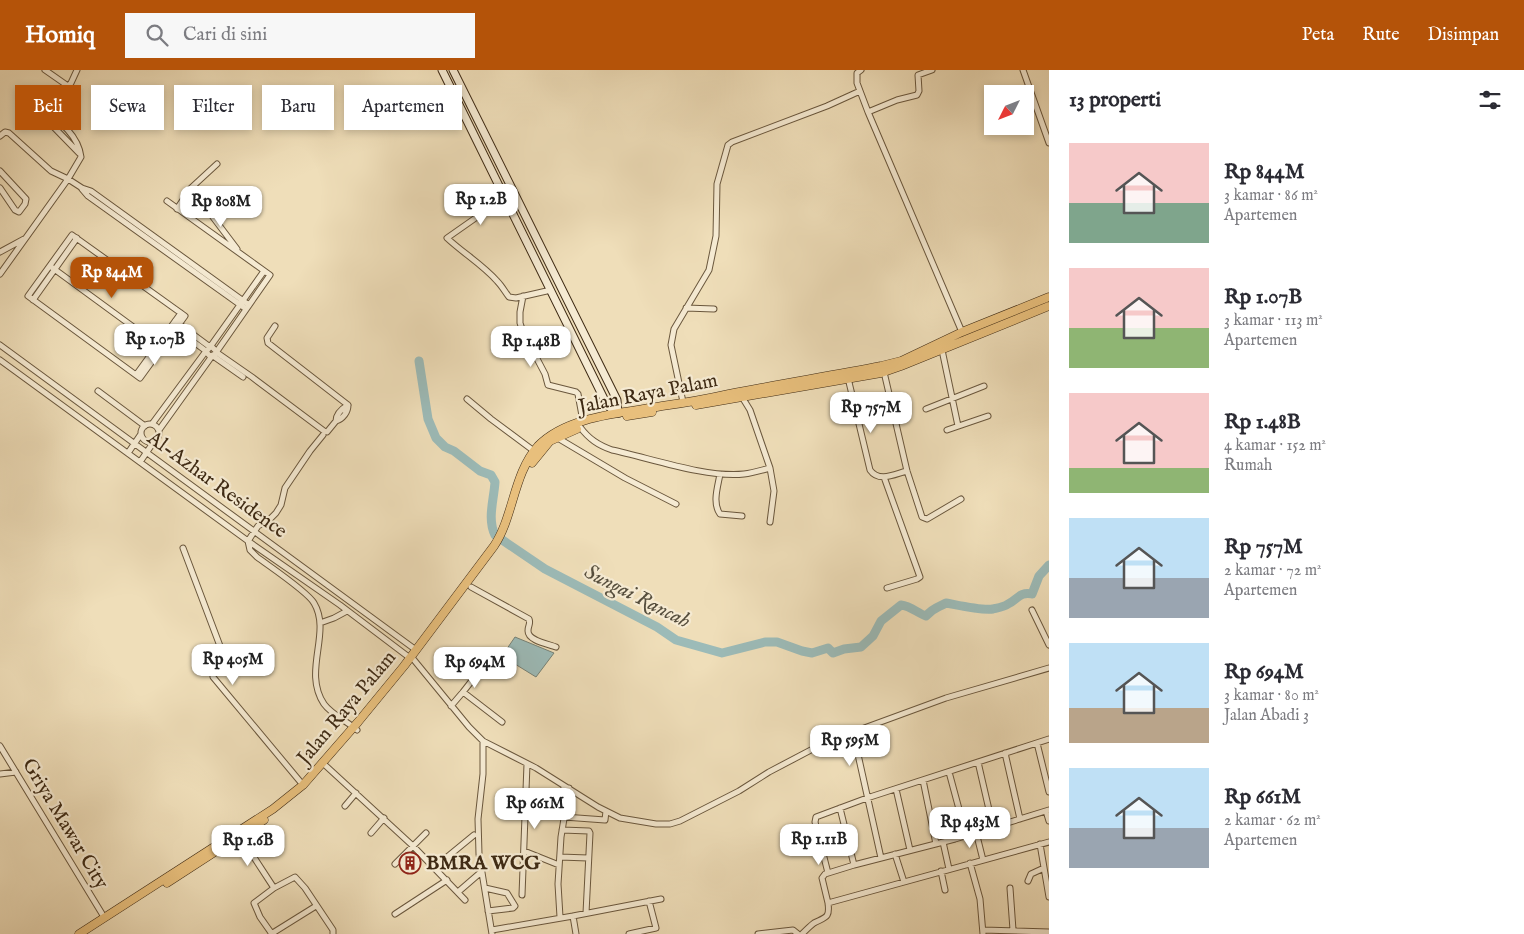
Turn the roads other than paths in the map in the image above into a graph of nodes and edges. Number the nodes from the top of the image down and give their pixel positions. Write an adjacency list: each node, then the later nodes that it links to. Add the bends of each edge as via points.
1 (45, 70): 2 (street, via 68,86)
2 (77, 70)
3 (442, 70): 18 (street)
4 (453, 70): 56 (street)
5 (861, 70): 8 (street, via 857,74)
6 (932, 70): 9 (street, via 918,75 920,91 917,95)
7 (1023, 70): 11 (street)
8 (860, 92): 9 (street); 36 (street, via 728,145 716,184 716,236 709,270)
9 (868, 112): 40 (street)
10 (0, 136): 15 (street, via 9,133 51,171)
11 (1049, 142)
12 (81, 156): 12 (street, via 67,129 36,106 40,112); 15 (street)
13 (217, 164): 17 (street)
14 (0, 170): 16 (street, via 26,199 19,212)
15 (68, 178): 21 (street); 33 (street, via 91,191)
16 (0, 188)
17 (191, 188): 20 (street); 24 (street)
18 (504, 198): 29 (street); 30 (street, via 447,238 492,276 509,297)
19 (167, 202): 20 (street)
20 (177, 209): 24 (street)
21 (27, 237): 23 (street); 28 (street)
22 (78, 238): 25 (street, via 72,235); 26 (street); 38 (street, via 185,316)
23 (0, 252)
24 (242, 255): 27 (street)
25 (50, 266): 26 (street); 32 (street, via 28,296)
26 (55, 270): 32 (street); 42 (street)
27 (264, 271): 33 (street); 35 (street, via 270,275)
28 (0, 274)
29 (551, 290): 30 (street); 58 (street)
30 (523, 296): 67 (street, via 520,312 523,332 551,387 576,392)
31 (1049, 297): 40 (main road, Jalan Raya Palam)
32 (33, 300): 42 (street, via 140,378)
33 (241, 303): 35 (street); 43 (street)
34 (1049, 306): 44 (main road, Jalan Raya Palam)
35 (247, 307): 45 (street)
36 (686, 308): 37 (street); 57 (street, via 674,329 671,345)
37 (714, 308)
38 (175, 325): 42 (street); 43 (street)
39 (275, 326): 45 (street, via 267,338 268,343 348,405 346,413 327,432 252,377)
40 (962, 332): 50 (main road, Jalan Raya Palam, via 901,361)
41 (0, 345): 76 (street, Al-Azhar Residence)
42 (160, 346)
43 (208, 349): 45 (street, via 212,347); 45 (street, via 207,355); 60 (street)
44 (942, 350): 47 (main road, Jalan Raya Palam); 54 (street)
45 (214, 354): 48 (street); 64 (street)
46 (0, 360): 79 (street, Al-Azhar Residence)
47 (884, 372): 49 (main road, Jalan Raya Palam); 82 (street)
48 (243, 377)
49 (848, 378): 50 (main road, Jalan Raya Palam); 84 (street, via 868,466 874,475)
50 (815, 381): 53 (main road, Jalan Raya Palam); 57 (main road, Jalan Raya Palam)
51 (984, 386): 54 (street)
52 (98, 391): 68 (street)
53 (742, 397): 62 (main road, Jalan Raya Palam); 81 (street, via 750,410)
54 (952, 398): 59 (street); 69 (street)
55 (467, 399): 78 (street)
56 (617, 400): 61 (street); 62 (street)
57 (683, 402): 62 (main road, Jalan Raya Palam)
58 (608, 405): 61 (street); 65 (street)
59 (926, 409)
60 (162, 412): 64 (street); 66 (street)
61 (618, 413): 62 (main road, Jalan Raya Palam); 65 (main road, Jalan Raya Palam)
62 (632, 413): 65 (main road, Jalan Raya Palam)
63 (988, 416): 69 (street)
64 (168, 417): 70 (street)
65 (606, 418): 67 (main road, Jalan Raya Palam)
66 (152, 424): 68 (street); 70 (street)
67 (581, 424): 74 (main road, Jalan Raya Palam); 78 (main road, Jalan Raya Palam, via 554,432); 83 (street, via 592,441 612,450)
68 (145, 426): 72 (street)
69 (958, 426): 71 (street)
70 (159, 430): 75 (street, via 160,436)
71 (947, 430)
72 (141, 434): 75 (street, via 145,441); 76 (street)
73 (323, 435): 90 (street, via 285,488 276,513)
74 (556, 437): 86 (street); 92 (main road, Jalan Raya Palam, via 531,464)
75 (153, 442): 77 (street)
76 (135, 443): 77 (street, Al-Azhar Residence); 79 (street)
77 (147, 452): 80 (street); 89 (street, Al-Azhar Residence)
78 (534, 452): 92 (main road, Jalan Raya Palam, via 522,472)
79 (128, 453): 80 (street, Al-Azhar Residence)
80 (140, 462): 91 (street, Al-Azhar Residence)
81 (770, 468): 83 (street, via 745,474); 88 (street, via 774,491)
82 (907, 470): 84 (street); 85 (street, via 922,517 927,519)
83 (720, 474): 87 (street, via 717,510 720,514)
84 (884, 477): 96 (street, via 920,577)
85 (961, 499)
86 (676, 504)
87 (742, 516)
88 (770, 522)
89 (246, 526): 90 (street, Al-Azhar Residence); 91 (street)
90 (254, 531): 93 (street); 103 (street, Al-Azhar Residence)
91 (240, 535): 93 (street, Al-Azhar Residence)
92 (502, 536): 95 (main road, Jalan Raya Palam, via 497,551); 99 (main road, Jalan Raya Palam)
93 (248, 540): 98 (street, Al-Azhar Residence); 100 (street, via 253,554 313,600)
94 (183, 548): 124 (street, via 220,646 213,677)
95 (471, 586): 99 (main road, Jalan Raya Palam); 102 (street, via 529,619 530,637)
96 (887, 588)
97 (1032, 610): 101 (street)
98 (347, 611): 100 (street); 104 (street, Al-Azhar Residence)
99 (441, 621): 103 (main road, Jalan Raya Palam); 104 (main road, Jalan Raya Palam)
100 (320, 623): 110 (street, via 315,671 317,687 329,710)
101 (1049, 645)
102 (556, 647)
103 (416, 650): 104 (main road, Jalan Raya Palam)
104 (412, 659): 108 (street, Al-Azhar Residence); 110 (main road, Jalan Raya Palam)
105 (1049, 668): 111 (street, Al-Azhar Residence, via 946,698)
106 (474, 678): 107 (street)
107 (463, 692): 108 (street); 109 (street)
108 (451, 706): 113 (street, Al-Azhar Residence)
109 (502, 722)
110 (355, 729): 119 (main road, Jalan Raya Palam); 124 (main road, Jalan Raya Palam)
111 (853, 732): 129 (street); 133 (street, Al-Azhar Residence, via 826,742 680,821 656,824 620,818)
112 (1049, 739): 114 (street)
113 (483, 741): 118 (street, Al-Azhar Residence); 172 (street, via 478,831)
114 (1037, 743): 116 (street); 127 (street)
115 (0, 746): 120 (street, Griya Mawar City)
116 (1006, 753): 117 (street); 136 (street)
117 (978, 762): 121 (street); 138 (street)
118 (527, 764): 125 (street, Al-Azhar Residence); 152 (street)
119 (326, 766): 128 (street); 145 (main road, Jalan Raya Palam, via 297,797)
120 (16, 772): 122 (street); 187 (street, Griya Mawar City)
121 (949, 772): 123 (street); 144 (street)
122 (0, 774)
123 (923, 780): 126 (street); 148 (street)
124 (303, 785): 187 (main road, Jalan Raya Palam, via 273,809)
125 (566, 787): 133 (street, Al-Azhar Residence); 134 (street)
126 (896, 789): 129 (street); 151 (street)
127 (1049, 792)
128 (356, 793): 130 (street); 135 (street)
129 (867, 798): 131 (street); 156 (street)
130 (345, 806)
131 (840, 808): 161 (street); 167 (street, via 815,819)
132 (1048, 810): 136 (street); 137 (street)
133 (606, 811): 134 (street, via 605,820)
134 (564, 816): 139 (street)
135 (384, 818): 141 (street); 150 (street)
136 (1020, 819): 138 (street)
137 (1049, 821)
138 (993, 827): 140 (street)
139 (562, 830): 154 (street); 155 (street, via 588,831)
140 (976, 832): 144 (street); 157 (street)
141 (371, 833)
142 (426, 833): 150 (street)
143 (474, 835): 162 (street)
144 (966, 835): 146 (street)
145 (240, 836): 171 (street); 194 (main road, Jalan Raya Palam)
146 (943, 842): 148 (street); 164 (street)
147 (1049, 842): 149 (street)
148 (936, 844): 151 (street)
149 (1040, 844): 157 (street); 163 (street)
150 (413, 846): 158 (street); 162 (street)
151 (910, 850): 153 (street)
152 (524, 851): 160 (street); 176 (street)
153 (895, 854): 156 (street); 170 (street)
154 (560, 857): 155 (street); 160 (street)
155 (588, 858): 184 (street)
156 (881, 858): 161 (street)
157 (983, 860): 159 (street)
158 (395, 864)
159 (970, 864): 164 (street); 191 (street, via 980,899)
160 (559, 865): 188 (street)
161 (854, 865): 167 (street)
162 (434, 867): 168 (street)
163 (1044, 868): 169 (street, via 1031,874); 177 (street)
164 (949, 869): 165 (street)
165 (941, 871): 170 (street); 174 (street)
166 (480, 873): 175 (street)
167 (828, 873): 181 (street, via 822,878)
168 (447, 880): 175 (street); 185 (street)
169 (1028, 881)
170 (904, 882): 181 (street)
171 (274, 888): 182 (street, via 296,877); 195 (street, via 254,903)
172 (485, 888): 183 (street); 183 (street, via 507,892 515,906)
173 (1010, 888): 189 (street)
174 (945, 890)
175 (458, 892): 179 (street)
176 (522, 895)
177 (1049, 897)
178 (661, 898): 180 (street)
179 (465, 900)
180 (649, 901): 184 (street); 198 (street, via 656,928)
181 (828, 903): 201 (street, via 828,916)
182 (316, 906): 195 (street); 196 (street)
183 (488, 911): 190 (street)
184 (586, 913): 186 (street)
185 (395, 914)
186 (573, 916): 188 (street); 197 (street)
187 (104, 917): 193 (main road, Jalan Raya Palam)
188 (560, 917): 190 (street)
189 (1013, 930): 191 (street); 192 (street)
190 (492, 932)
191 (983, 932)
192 (1048, 932)
193 (79, 934)
194 (88, 934)
195 (271, 934)
196 (333, 934)
197 (576, 934)
198 (629, 934)
199 (758, 934): 200 (street, via 793,930)
200 (798, 934)
201 (802, 934)

